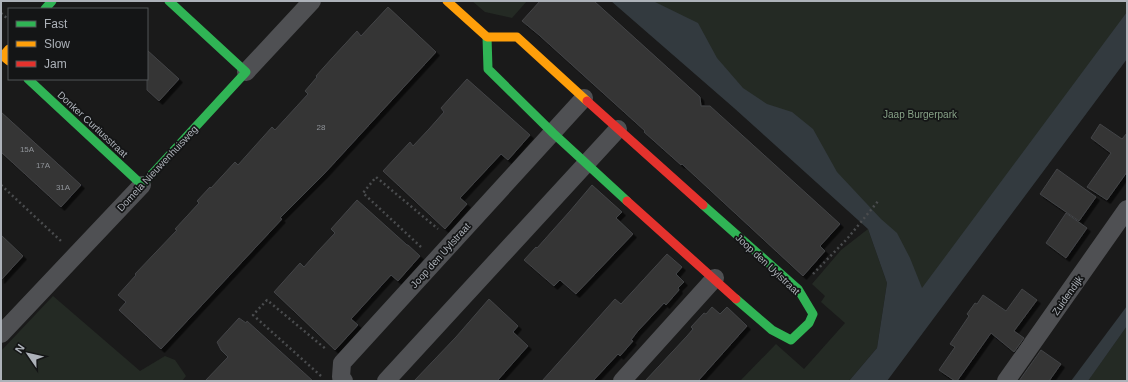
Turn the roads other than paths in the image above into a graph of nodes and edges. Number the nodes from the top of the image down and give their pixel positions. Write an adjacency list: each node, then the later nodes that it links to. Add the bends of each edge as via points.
1 (170, 1): 5 (street)
2 (312, 1): 5 (street, Domela Nieuwenhuisweg)
3 (447, 1): 4 (street)
4 (487, 37): 7 (street, Joop den Uylstraat, via 517,37); 9 (street, Joop den Uylstraat, via 488,69)
5 (246, 72): 11 (street, Domela Nieuwenhuisweg)
6 (29, 80): 11 (street, Donker Curtiusstraat)
7 (584, 98): 8 (street, Joop den Uylstraat); 9 (street, Joop den Uylstraat)
8 (618, 129): 10 (street); 13 (street, Joop den Uylstraat, via 798,289 813,314 810,323 792,340 772,330)
9 (553, 133): 10 (street, Joop den Uylstraat); 15 (street, Joop den Uylstraat, via 435,260)
10 (587, 163): 13 (street, Joop den Uylstraat); 16 (street)
11 (142, 185): 14 (street, Domela Nieuwenhuisweg)
12 (1127, 209): 18 (street, Zuidendijk)
13 (715, 278): 17 (street)
14 (1, 334)
15 (342, 374)
16 (386, 381)
17 (622, 381)
18 (1006, 381)

